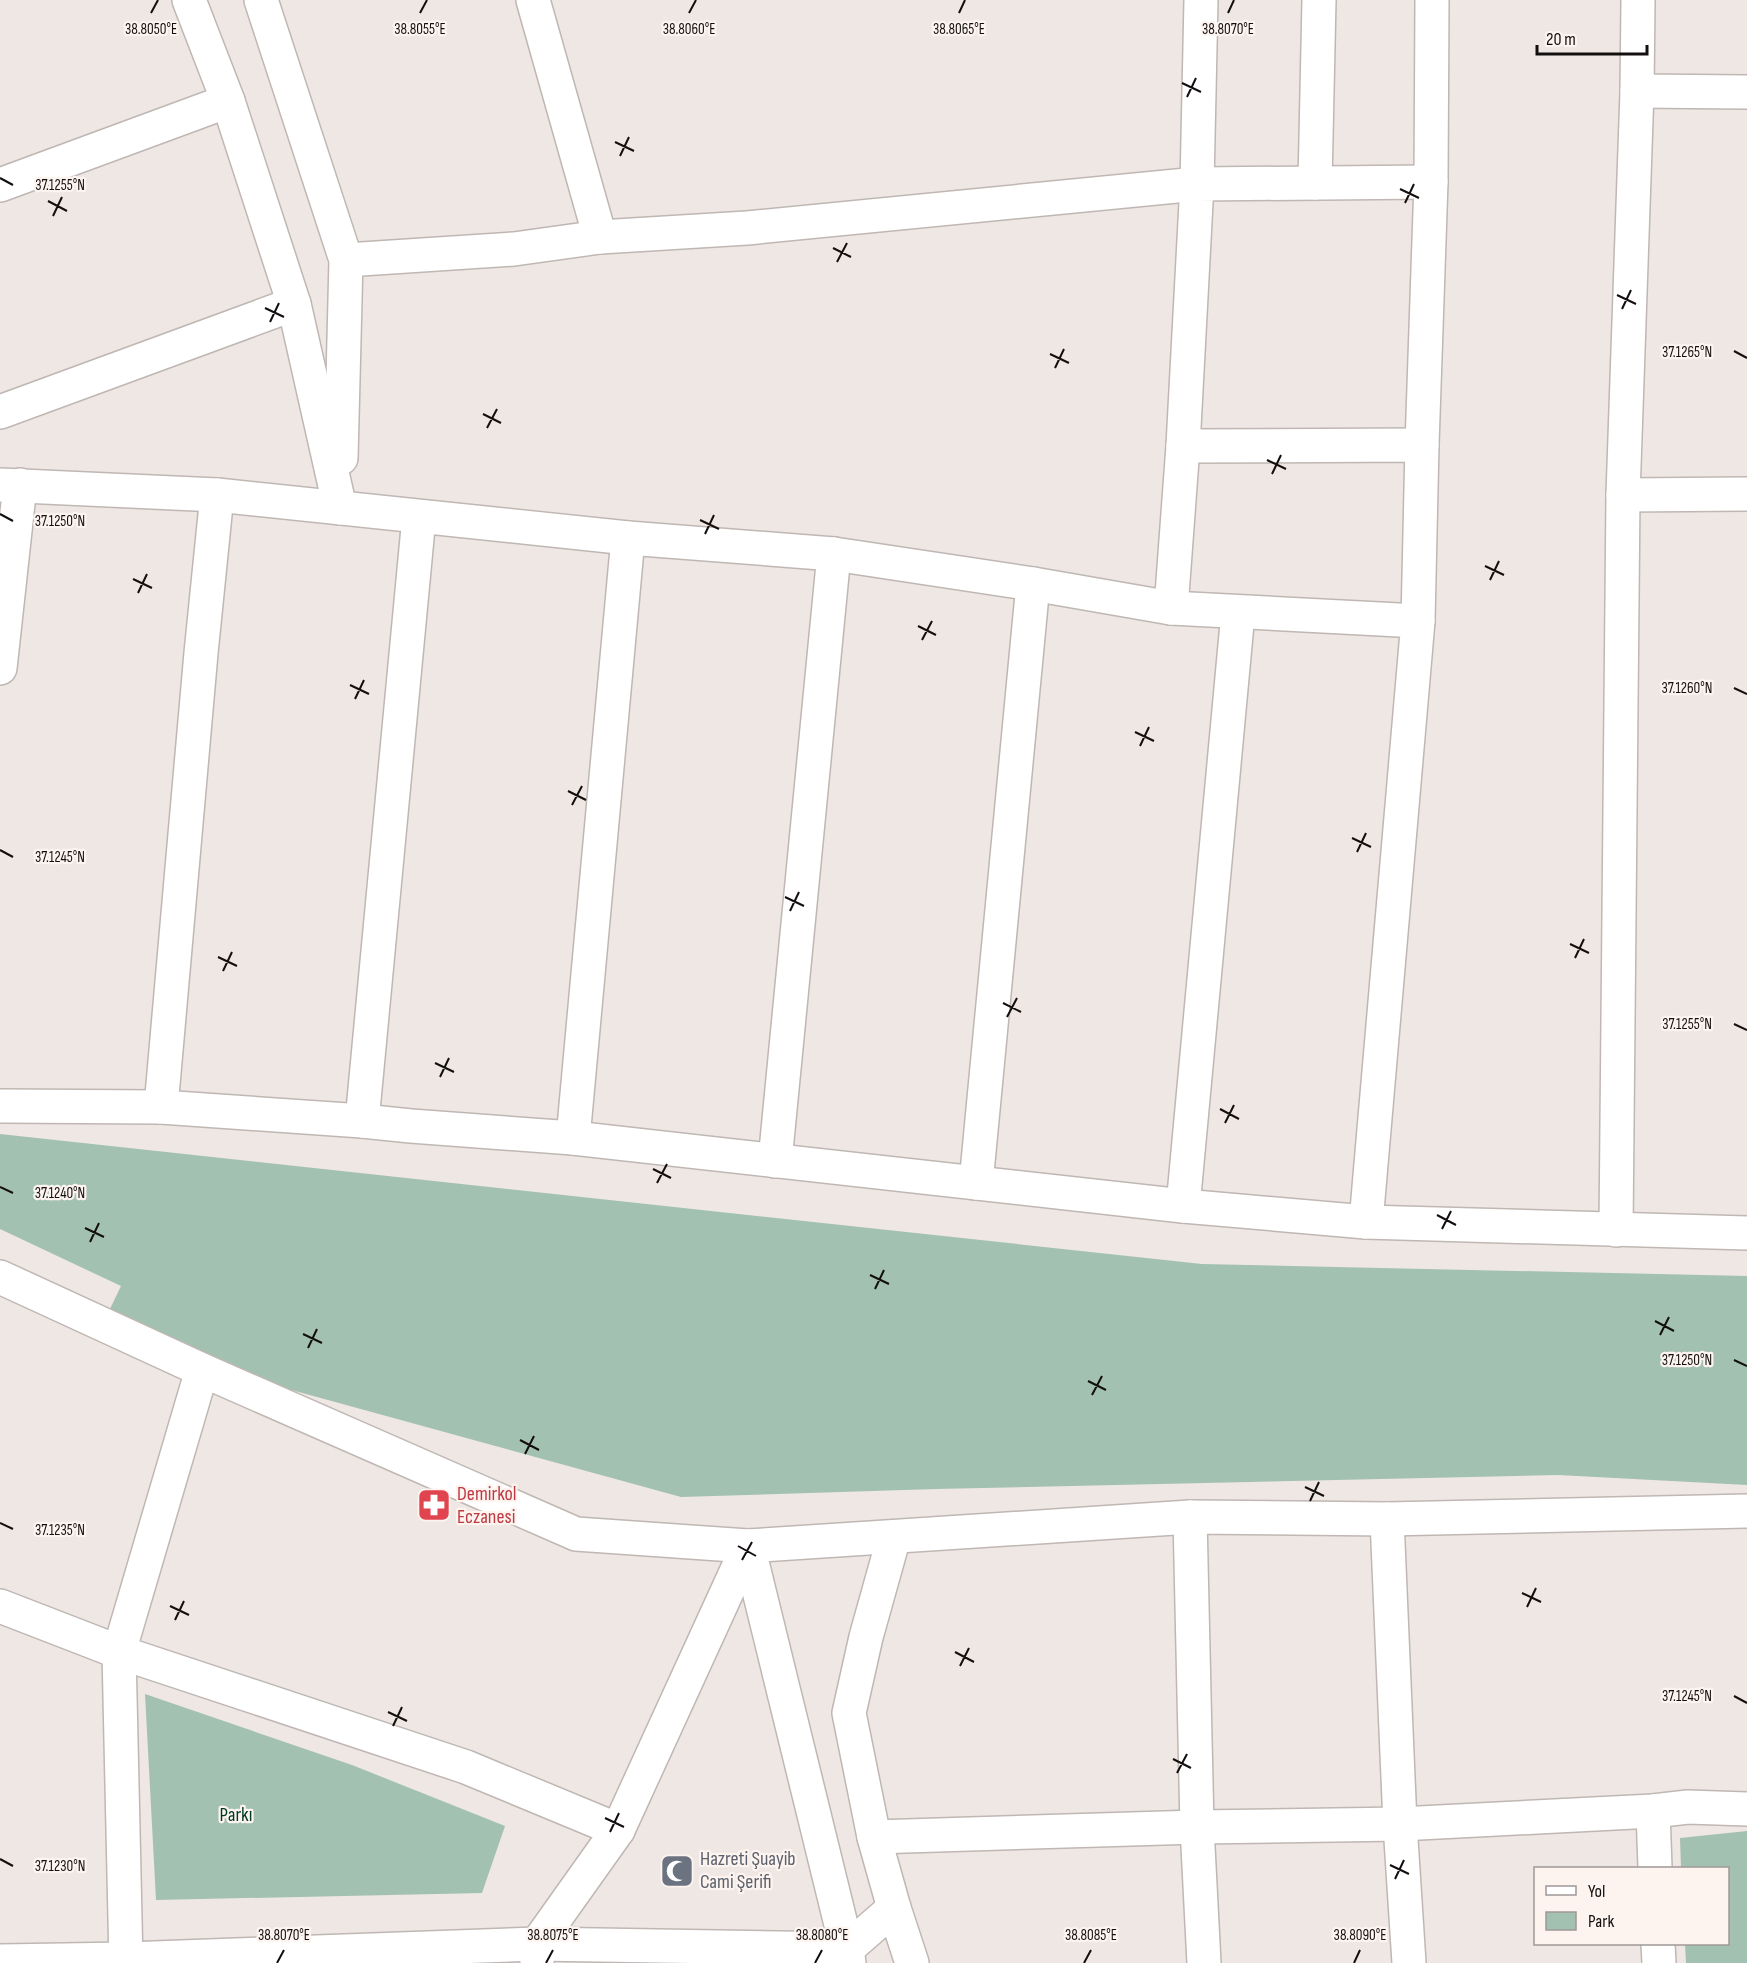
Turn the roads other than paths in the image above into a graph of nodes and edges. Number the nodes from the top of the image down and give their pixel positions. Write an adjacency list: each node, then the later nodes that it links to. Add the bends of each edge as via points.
1 (189, 0): 10 (street)
2 (261, 0): 16 (street)
3 (533, 0): 15 (street)
4 (1201, 0): 13 (street)
5 (1318, 0): 12 (street)
6 (1432, 0): 11 (street)
7 (1638, 0): 8 (street)
8 (1637, 91): 9 (street); 24 (street)
9 (1747, 92)
10 (228, 101): 14 (street); 17 (street)
11 (1431, 182): 12 (street); 19 (street)
12 (1315, 183): 13 (street)
13 (1197, 184): 15 (street, via 747,228); 20 (street)
14 (0, 185)
15 (600, 237): 16 (street, via 514,249)
16 (346, 260): 25 (street)
17 (294, 304): 18 (street); 25 (street)
18 (0, 412)
19 (1422, 445): 20 (street); 32 (street)
20 (1183, 446): 30 (street)
21 (10, 485): 23 (street); 33 (street)
22 (1747, 494): 24 (street)
23 (217, 495): 25 (street); 35 (street)
24 (1623, 495): 42 (street)
25 (340, 508): 26 (street)
26 (419, 517): 27 (street); 36 (street)
27 (628, 538): 28 (street); 37 (street)
28 (834, 554): 29 (street); 38 (street)
29 (1033, 584): 30 (street); 39 (street)
30 (1171, 608): 31 (street)
31 (1238, 613): 32 (street); 40 (street)
32 (1418, 621): 41 (street)
33 (0, 668)
34 (0, 1106): 35 (street)
35 (161, 1107): 36 (street)
36 (362, 1120): 37 (street)
37 (573, 1138): 38 (street)
38 (775, 1161): 39 (street)
39 (976, 1184): 40 (street)
40 (1183, 1206): 41 (street)
41 (1366, 1222): 42 (street)
42 (1616, 1230): 43 (street)
43 (1747, 1233)
44 (0, 1277): 45 (street)
45 (202, 1370): 50 (street, via 576,1534); 52 (street)
46 (1747, 1511): 48 (street)
47 (1190, 1518): 48 (street); 49 (street); 56 (street)
48 (1387, 1519): 55 (street)
49 (894, 1537): 50 (street); 58 (street, via 849,1713)
50 (748, 1546): 57 (street); 63 (street)
51 (0, 1606): 52 (street)
52 (119, 1652): 57 (street, via 465,1767); 65 (street)
53 (1747, 1809): 54 (street, via 1688,1807)
54 (1653, 1811): 55 (street); 59 (street)
55 (1400, 1824): 56 (street); 68 (street)
56 (1197, 1827): 58 (street); 67 (street)
57 (618, 1830): 62 (street)
58 (874, 1837): 60 (street)
59 (1655, 1867)
60 (894, 1908): 63 (street); 66 (street)
61 (1658, 1945): 69 (street)
62 (537, 1954): 63 (street); 65 (street)
63 (848, 1956)
64 (0, 1961): 65 (street)
65 (126, 1961)
66 (912, 1963)
67 (1204, 1963)
68 (1409, 1963)
69 (1659, 1963)

